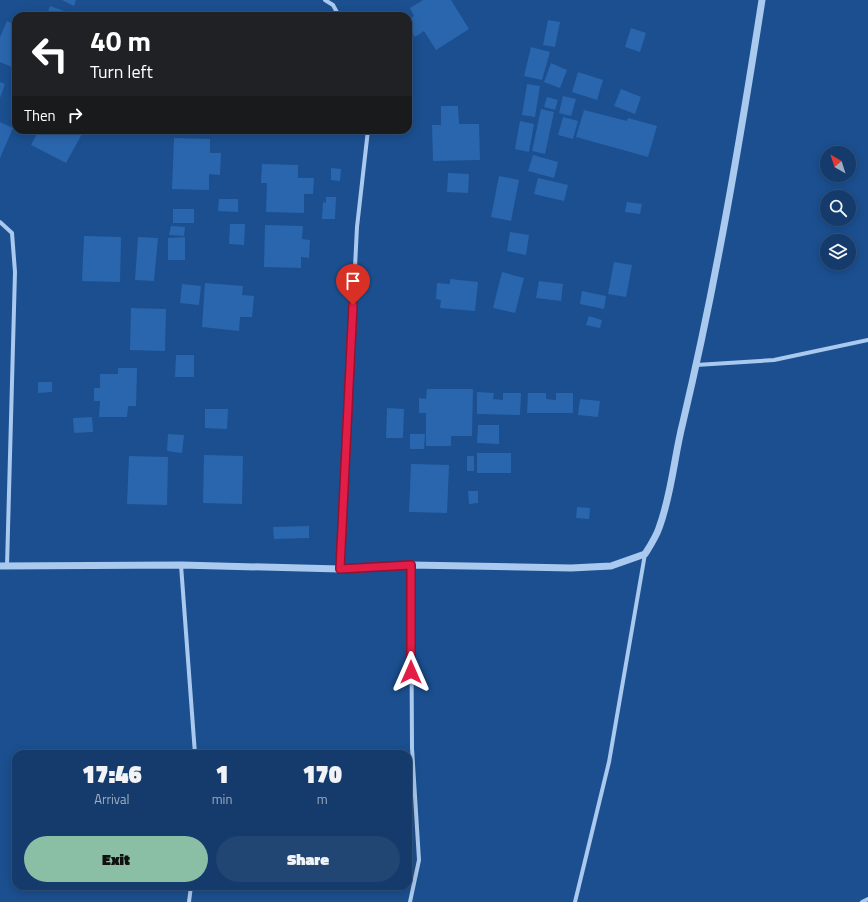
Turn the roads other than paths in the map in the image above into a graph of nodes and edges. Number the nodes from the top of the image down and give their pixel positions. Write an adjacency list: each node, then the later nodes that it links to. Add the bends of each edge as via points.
1 (325, 0): 3 (street, via 333,5)
2 (762, 0): 7 (street, via 743,117)
3 (337, 12)
4 (368, 134): 12 (street, via 357,227)
5 (0, 222): 11 (street, via 12,233 15,272)
6 (868, 340): 7 (street, via 774,360)
7 (696, 365): 8 (street, via 667,501 659,529)
8 (645, 554): 10 (street, via 611,566 571,568); 18 (street, via 609,762)
9 (181, 565): 11 (street); 12 (street); 13 (street)
10 (411, 565): 12 (street); 17 (street, via 412,748 419,860)
11 (3, 566)
12 (340, 569)
13 (195, 750)
14 (190, 890): 16 (street)
15 (868, 899): 19 (street)
16 (189, 902)
17 (410, 902)
18 (575, 902)
19 (862, 902)

